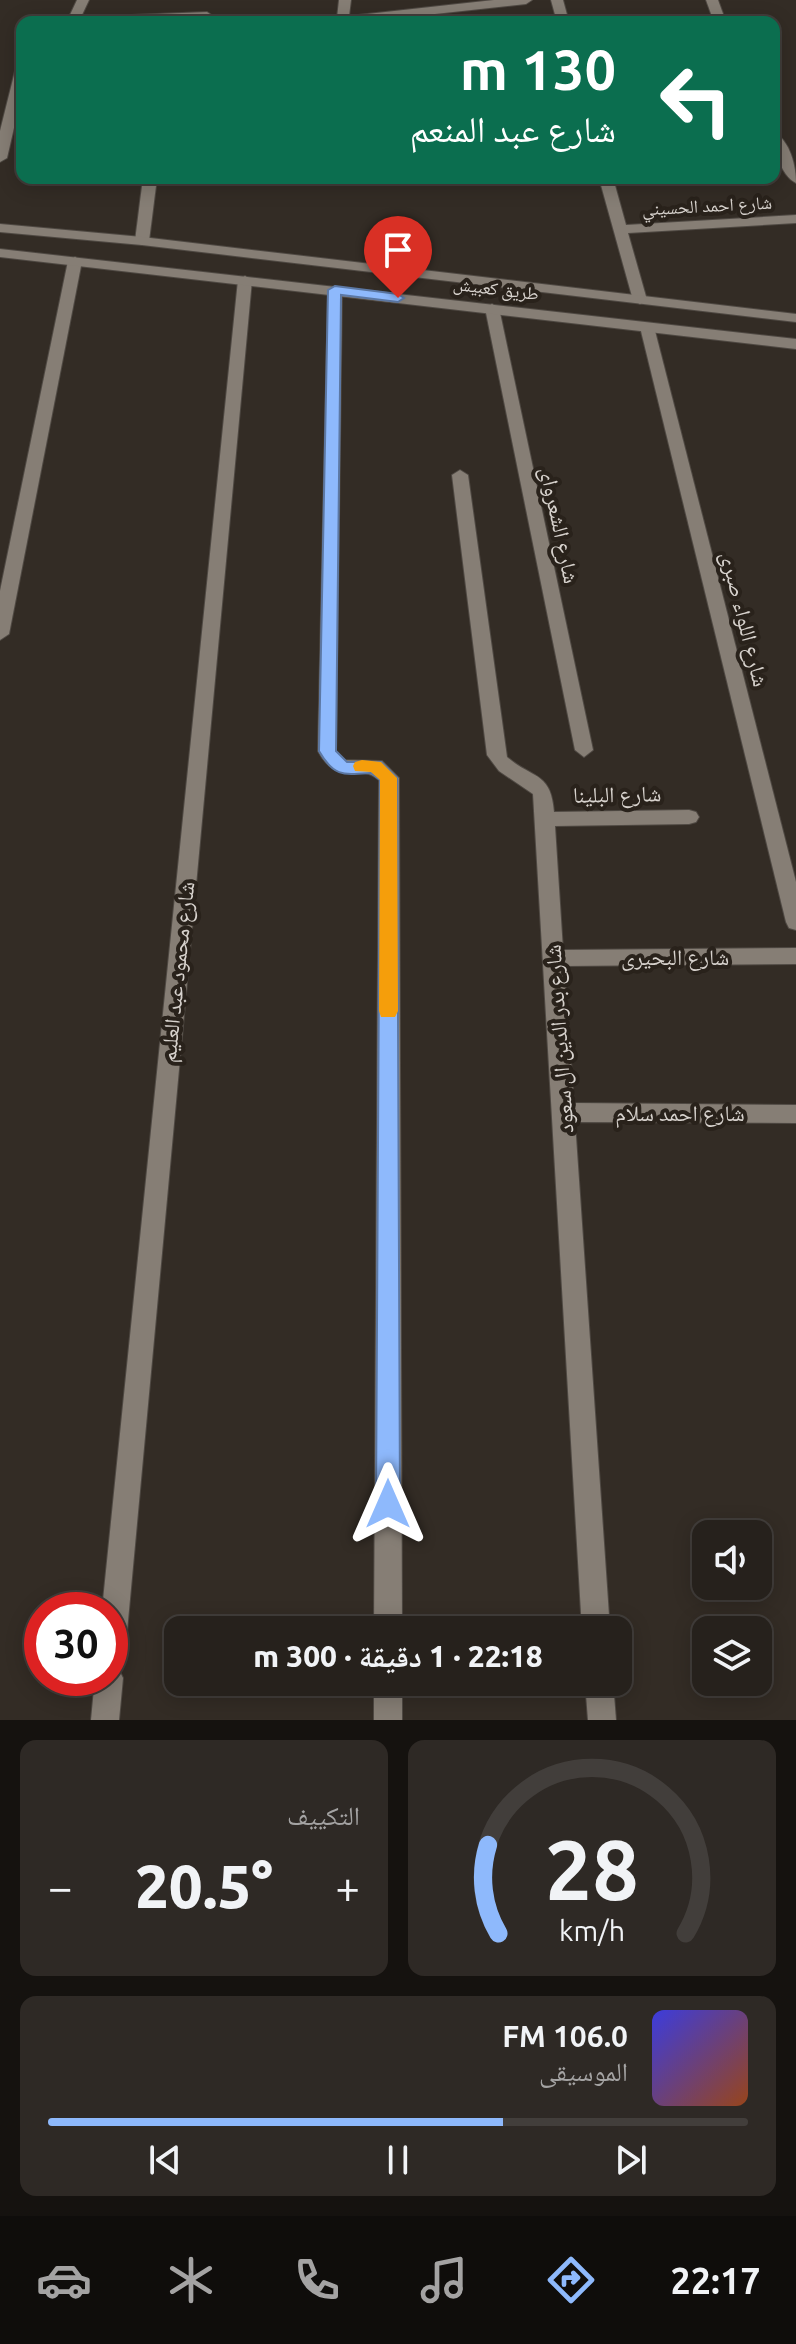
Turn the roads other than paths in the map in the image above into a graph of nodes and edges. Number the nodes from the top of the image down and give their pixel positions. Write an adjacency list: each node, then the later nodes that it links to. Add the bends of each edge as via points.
1 (522, 0): 2 (street)
2 (432, 5): 3 (street)
3 (371, 16)
4 (16, 92): 6 (street)
5 (780, 148): 7 (street)
6 (0, 158)
7 (796, 179)
8 (149, 184): 14 (street)
9 (608, 184): 12 (street)
10 (796, 219): 12 (street, شارع احمد الحسيني)
11 (0, 228): 13 (street, طريق كعبيش)
12 (621, 229): 19 (street)
13 (28, 231): 14 (street, طريق كعبيش); 15 (street)
14 (142, 241): 19 (street, طريق كعبيش)
15 (8, 254): 16 (street, طريق كعبيش)
16 (75, 261): 17 (street, طريق كعبيش); 25 (street)
17 (245, 280): 18 (street, طريق كعبيش); 34 (street, شارع محمود عبد العليم)
18 (335, 290): 20 (street, طريق كعبيش); 35 (street, via 327,751 346,769 375,766 389,778)
19 (640, 300): 21 (street, طريق كعبيش)
20 (492, 308): 22 (street, طريق كعبيش); 26 (street, شارع الشعرواى)
21 (796, 318)
22 (647, 327): 23 (street, طريق كعبيش); 29 (street, شارع اللواء صبرى)
23 (796, 344)
24 (460, 475): 28 (street, شارع بدر الدين ال سعود, via 496,755 502,765 539,785)
25 (0, 634)
26 (584, 750)
27 (689, 817): 28 (street, شارع البلينا)
28 (545, 819): 31 (street, شارع بدر الدين ال سعود)
29 (796, 922)
30 (796, 956): 31 (street, شارع البحيرى)
31 (554, 958): 32 (street, شارع بدر الدين ال سعود)
32 (563, 1112): 33 (street, شارع احمد سلام); 36 (street, شارع بدر الدين ال سعود)
33 (796, 1114)
34 (117, 1592)
35 (388, 1616)
36 (595, 1616)
37 (107, 1696): 40 (street)
38 (388, 1696): 41 (street)
39 (600, 1696): 42 (street)
40 (105, 1720)
41 (388, 1720)
42 (602, 1720)

